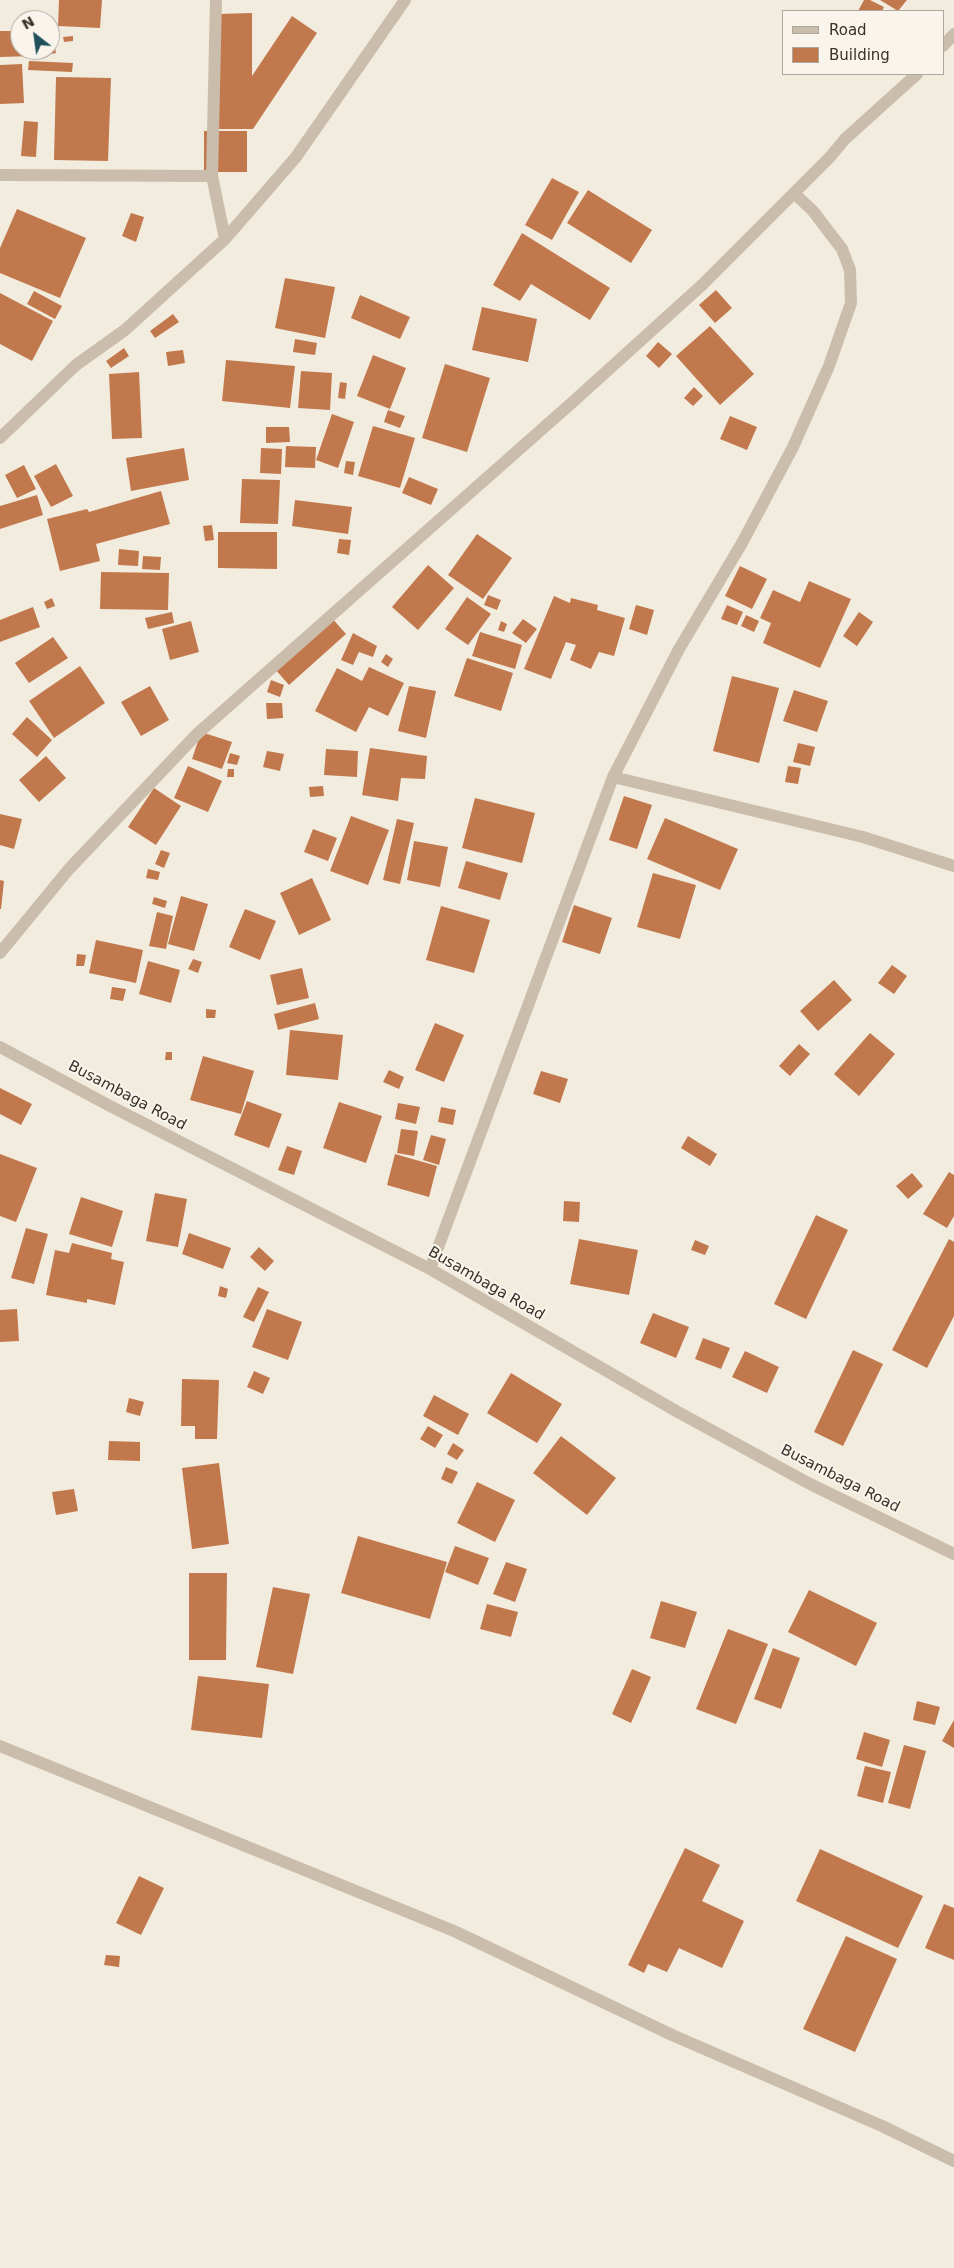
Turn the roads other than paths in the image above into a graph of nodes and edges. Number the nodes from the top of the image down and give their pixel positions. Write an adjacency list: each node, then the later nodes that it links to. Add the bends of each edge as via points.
1 (216, 0): 7 (street)
2 (405, 0): 9 (street, via 296,157)
3 (954, 34): 4 (street)
4 (944, 45)
5 (916, 75): 8 (street, via 844,138)
6 (0, 175): 7 (street)
7 (212, 176): 9 (street)
8 (794, 193): 11 (street, via 813,211 842,249 850,270 851,303 829,366 793,446); 13 (street, via 702,285 198,734 69,869)
9 (225, 239): 10 (street, via 125,330 76,365)
10 (0, 438)
11 (613, 777): 12 (street, via 863,837); 15 (street)
12 (954, 866)
13 (0, 953)
14 (0, 1047): 15 (street, Busambaga Road)
15 (430, 1270): 16 (street, Busambaga Road, via 676,1411 802,1479)
16 (954, 1554)
17 (0, 1746): 18 (street, via 454,1931 672,2035 882,2126)
18 (954, 2161)

